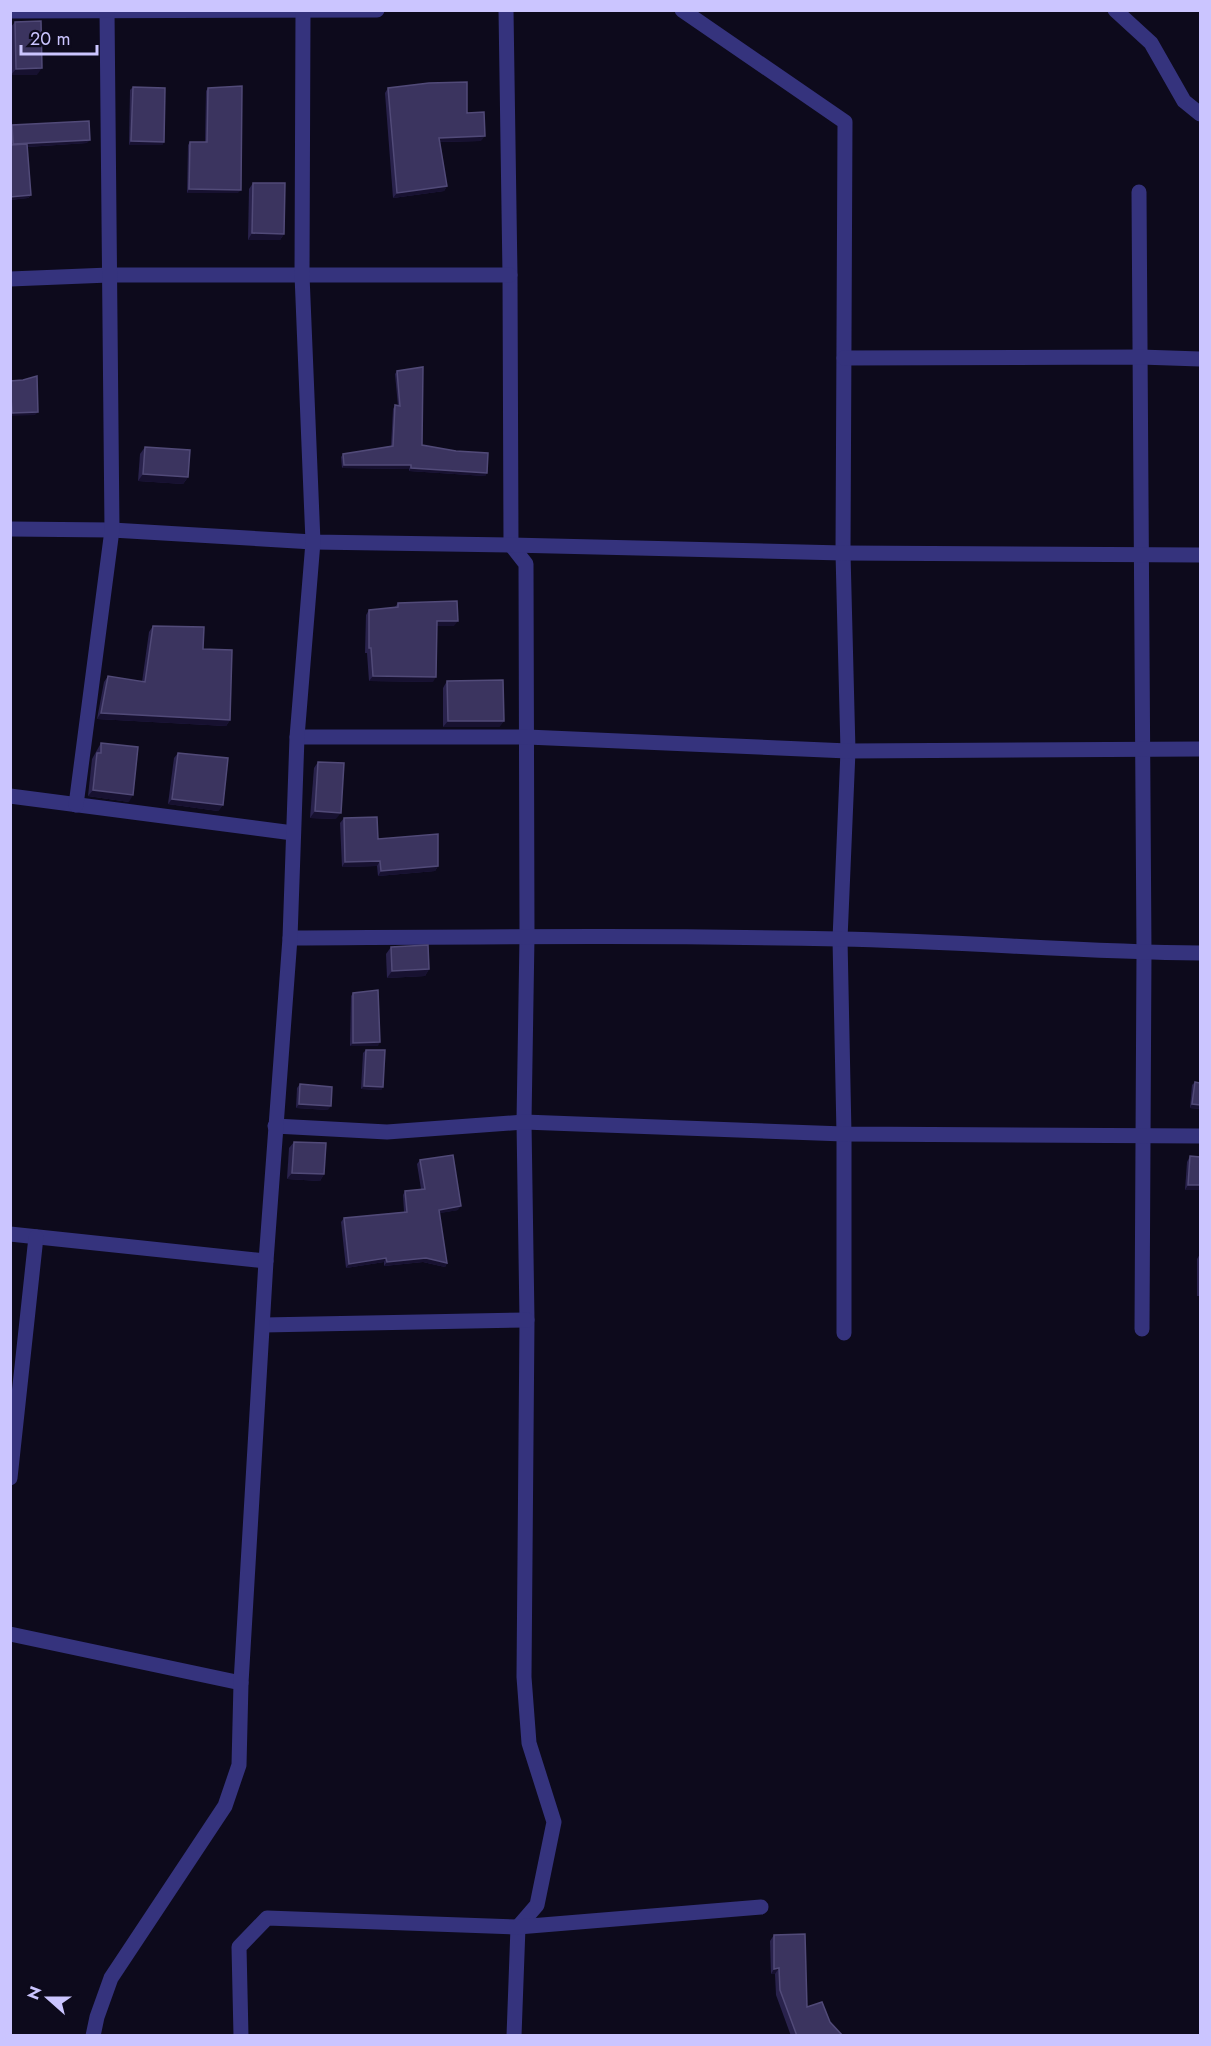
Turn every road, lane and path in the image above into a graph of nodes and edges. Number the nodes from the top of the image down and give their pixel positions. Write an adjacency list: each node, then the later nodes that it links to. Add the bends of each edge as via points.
1 (377, 10): 7 (street)
2 (506, 10): 12 (street)
3 (682, 10): 15 (street, via 845,122)
4 (1115, 10): 8 (street, via 1151,43 1184,101)
5 (10, 11): 6 (street)
6 (107, 11): 7 (street); 10 (street)
7 (303, 11): 11 (street)
8 (1200, 114)
9 (1139, 192): 14 (street)
10 (109, 275): 11 (street); 13 (street); 18 (street)
11 (302, 275): 12 (street); 19 (street)
12 (510, 275): 20 (street)
13 (10, 279)
14 (1140, 357): 15 (street); 16 (street); 22 (street)
15 (844, 358): 21 (street)
16 (1200, 359)
17 (10, 529): 18 (street)
18 (112, 530): 19 (street); 30 (street)
19 (313, 542): 20 (street); 24 (street)
20 (511, 545): 21 (street); 25 (street, via 526,564)
21 (843, 553): 22 (street); 28 (street)
22 (1141, 555): 23 (street); 26 (street)
23 (1200, 555)
24 (297, 737): 25 (street); 31 (street)
25 (527, 737): 28 (street); 32 (street)
26 (1142, 749): 27 (street); 28 (street); 35 (street)
27 (1200, 749)
28 (848, 751): 34 (street)
29 (10, 795): 30 (street)
30 (76, 805): 31 (street)
31 (293, 833): 33 (street)
32 (527, 937): 33 (street); 34 (street); 37 (street)
33 (290, 938): 38 (street)
34 (840, 939): 35 (street); 39 (street)
35 (1144, 952): 36 (street); 40 (street)
36 (1200, 953)
37 (524, 1122): 38 (street, via 387,1132); 39 (street); 45 (street)
38 (275, 1126): 44 (street)
39 (844, 1134): 40 (street); 48 (street)
40 (1143, 1136): 41 (street); 47 (street)
41 (1200, 1136)
42 (10, 1234): 43 (street)
43 (36, 1237): 44 (street); 49 (street)
44 (266, 1261): 46 (street)
45 (527, 1320): 46 (street); 53 (street, via 524,1677 529,1743 554,1822 537,1905)
46 (263, 1325): 51 (street)
47 (1142, 1329)
48 (844, 1333)
49 (10, 1478)
50 (10, 1634): 51 (street)
51 (241, 1683): 54 (street, via 239,1765 225,1806 111,1978)
52 (761, 1907): 53 (street)
53 (518, 1927): 55 (street, via 267,1918 238,1947); 56 (street)
54 (93, 2036)
55 (242, 2036)
56 (514, 2036)

